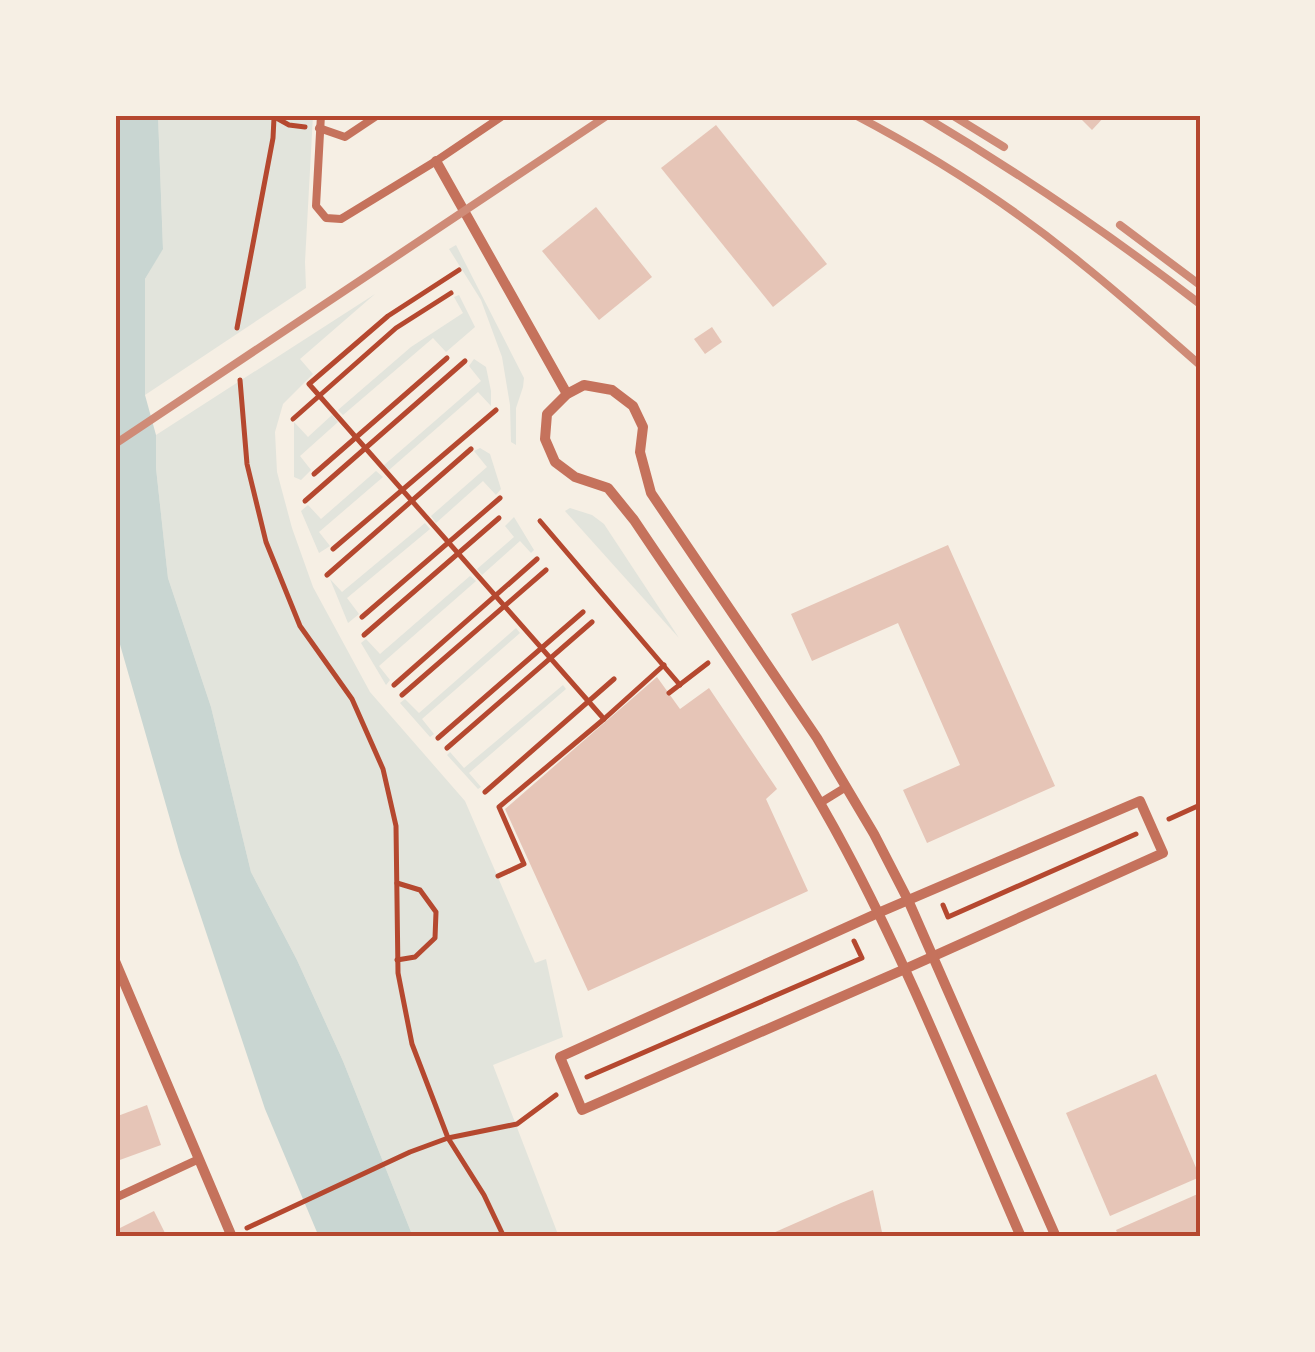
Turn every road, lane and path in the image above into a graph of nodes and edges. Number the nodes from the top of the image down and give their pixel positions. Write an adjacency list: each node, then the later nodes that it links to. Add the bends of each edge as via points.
1 (321, 115): 5 (lane)
2 (378, 115): 5 (lane, via 345,137)
3 (504, 115): 6 (lane)
4 (272, 116): 5 (path); 9 (path)
5 (319, 128): 6 (lane, via 316,206 326,218 341,218)
6 (436, 161): 13 (street)
7 (458, 270): 14 (path, via 388,316 309,384)
8 (451, 293): 14 (path, via 396,328)
9 (237, 328)
10 (447, 358): 17 (path)
11 (465, 361): 18 (path)
12 (240, 380): 58 (path, via 247,464 266,542 300,626 352,699 382,769 396,826)
13 (568, 394): 52 (street, via 584,385 612,390 633,406 643,427 640,452 651,493); 54 (street, via 547,414 545,438 555,462 608,488 634,520)
14 (319, 396): 16 (path); 17 (path)
15 (496, 410): 21 (path)
16 (293, 419)
17 (355, 438): 18 (path); 20 (path)
18 (364, 448): 21 (path); 23 (path)
19 (471, 449): 24 (path)
20 (314, 474)
21 (401, 490): 24 (path); 28 (path)
22 (500, 498): 27 (path)
23 (304, 501)
24 (412, 502): 27 (path); 32 (path)
25 (498, 518): 29 (path)
26 (540, 521): 41 (path)
27 (449, 543): 29 (path); 36 (path)
28 (332, 549)
29 (458, 554): 33 (path); 38 (path)
30 (536, 559): 33 (path)
31 (546, 570): 34 (path)
32 (327, 575)
33 (495, 597): 34 (path); 44 (path)
34 (504, 606): 39 (path); 47 (path)
35 (584, 612): 39 (path)
36 (362, 617)
37 (592, 622): 40 (path)
38 (364, 635)
39 (541, 650): 40 (path); 50 (path)
40 (550, 660): 48 (path); 51 (path)
41 (664, 664): 45 (path); 49 (path)
42 (696, 672): 45 (path)
43 (614, 679): 48 (path)
44 (394, 685)
45 (680, 685): 46 (path)
46 (669, 693)
47 (402, 695)
48 (588, 702): 49 (path); 53 (path)
49 (604, 719): 57 (path, via 499,808 524,864)
50 (438, 738)
51 (447, 748)
52 (846, 787): 54 (lane); 60 (street)
53 (485, 792)
54 (820, 802): 61 (street)
55 (1200, 806): 56 (path)
56 (1153, 826): 59 (street, via 1140,800); 59 (path, via 948,917); 63 (street, via 1163,853)
57 (498, 876)
58 (396, 882): 64 (path); 64 (path, via 420,890 436,912 435,938 415,957)
59 (935, 889): 60 (street)
60 (908, 900): 61 (street); 63 (street)
61 (878, 913): 62 (street); 66 (street)
62 (848, 927): 67 (street, via 560,1057); 67 (path, via 862,958)
63 (932, 957): 66 (street); 75 (street)
64 (397, 960): 68 (path, via 412,1044)
65 (115, 962): 69 (street)
66 (905, 970): 67 (street, via 582,1110); 74 (street)
67 (571, 1084): 68 (path, via 518,1124)
68 (448, 1138): 71 (path); 73 (path)
69 (198, 1160): 70 (lane); 72 (street)
70 (115, 1198)
71 (263, 1222)
72 (232, 1237)
73 (504, 1237)
74 (1021, 1237)
75 (1056, 1237)

